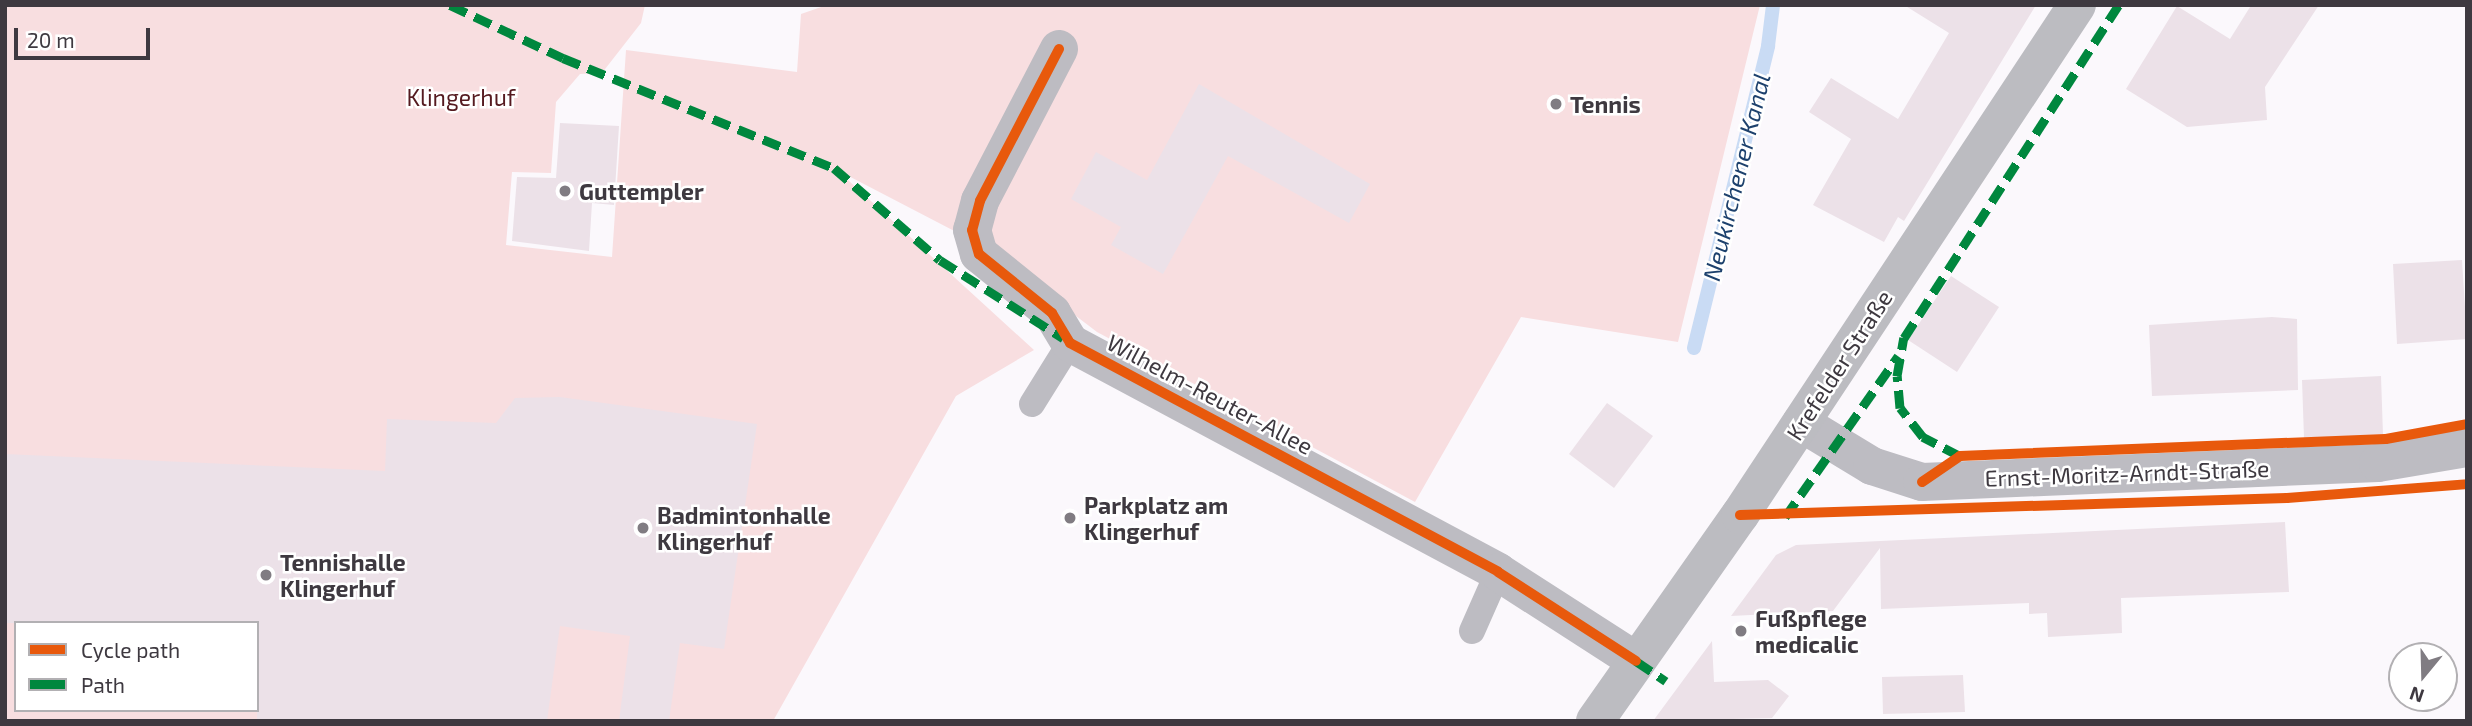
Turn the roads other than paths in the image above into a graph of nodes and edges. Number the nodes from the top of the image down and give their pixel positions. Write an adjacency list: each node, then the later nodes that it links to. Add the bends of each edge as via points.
1 (2077, 5): 5 (main road, Krefelder Straße)
2 (1059, 49): 3 (street, Wilhelm-Reuter-Allee, via 979,201 972,230 979,254 1052,313)
3 (1070, 343): 4 (lane); 7 (street, Wilhelm-Reuter-Allee)
4 (1032, 404)
5 (1801, 423): 6 (street, Ernst-Moritz-Arndt-Straße, via 1872,466 1922,482 2378,463); 9 (main road, Krefelder Straße)
6 (2467, 448)
7 (1498, 572): 8 (lane); 9 (street, Wilhelm-Reuter-Allee)
8 (1472, 631)
9 (1636, 661): 10 (main road, Krefelder Straße)
10 (1595, 721)

